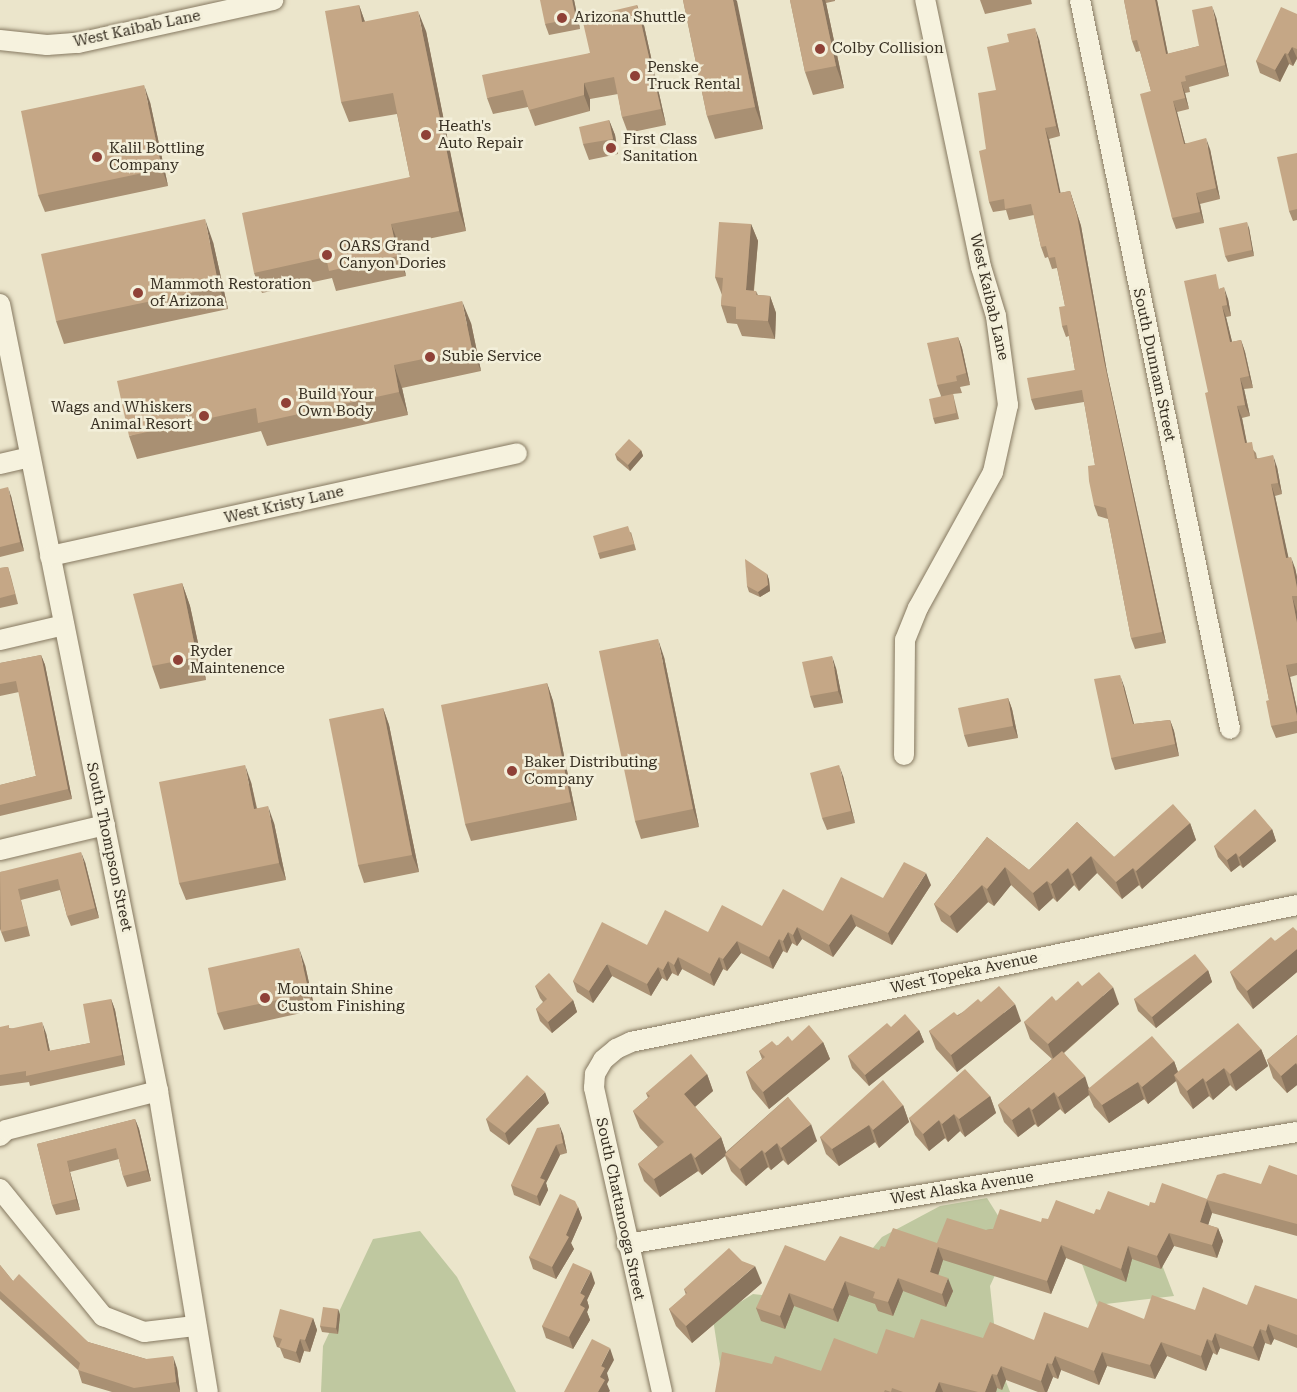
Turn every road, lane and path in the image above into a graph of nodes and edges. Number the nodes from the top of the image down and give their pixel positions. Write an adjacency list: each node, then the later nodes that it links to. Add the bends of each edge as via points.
1 (273, 0): 4 (street, West Kaibab Lane, via 78,43 47,45)
2 (925, 0): 13 (street, West Kaibab Lane, via 981,267 996,316 1008,405 993,472 904,640)
3 (1080, 0): 12 (street, South Dunnam Street)
4 (0, 40)
5 (0, 304): 7 (street, South Thompson Street)
6 (517, 453): 9 (street, West Kristy Lane)
7 (30, 457): 8 (street); 9 (street, South Thompson Street)
8 (0, 464)
9 (50, 556): 10 (street, South Thompson Street)
10 (64, 625): 11 (street); 14 (street, South Thompson Street)
11 (0, 640)
12 (1230, 729)
13 (904, 755)
14 (105, 825): 15 (street); 18 (street, South Thompson Street)
15 (0, 850)
16 (1297, 905): 17 (street, West Topeka Avenue)
17 (631, 1042): 22 (street, South Chattanooga Street, via 603,1060 595,1074 594,1088)
18 (159, 1091): 20 (street, via 6,1130); 23 (street, South Thompson Street, via 194,1295)
19 (1297, 1132): 22 (street, West Alaska Avenue)
20 (0, 1136)
21 (0, 1189): 23 (street, via 103,1316 144,1332)
22 (627, 1244): 25 (street, South Chattanooga Street)
23 (195, 1326): 24 (street, South Thompson Street)
24 (208, 1392)
25 (662, 1392)

